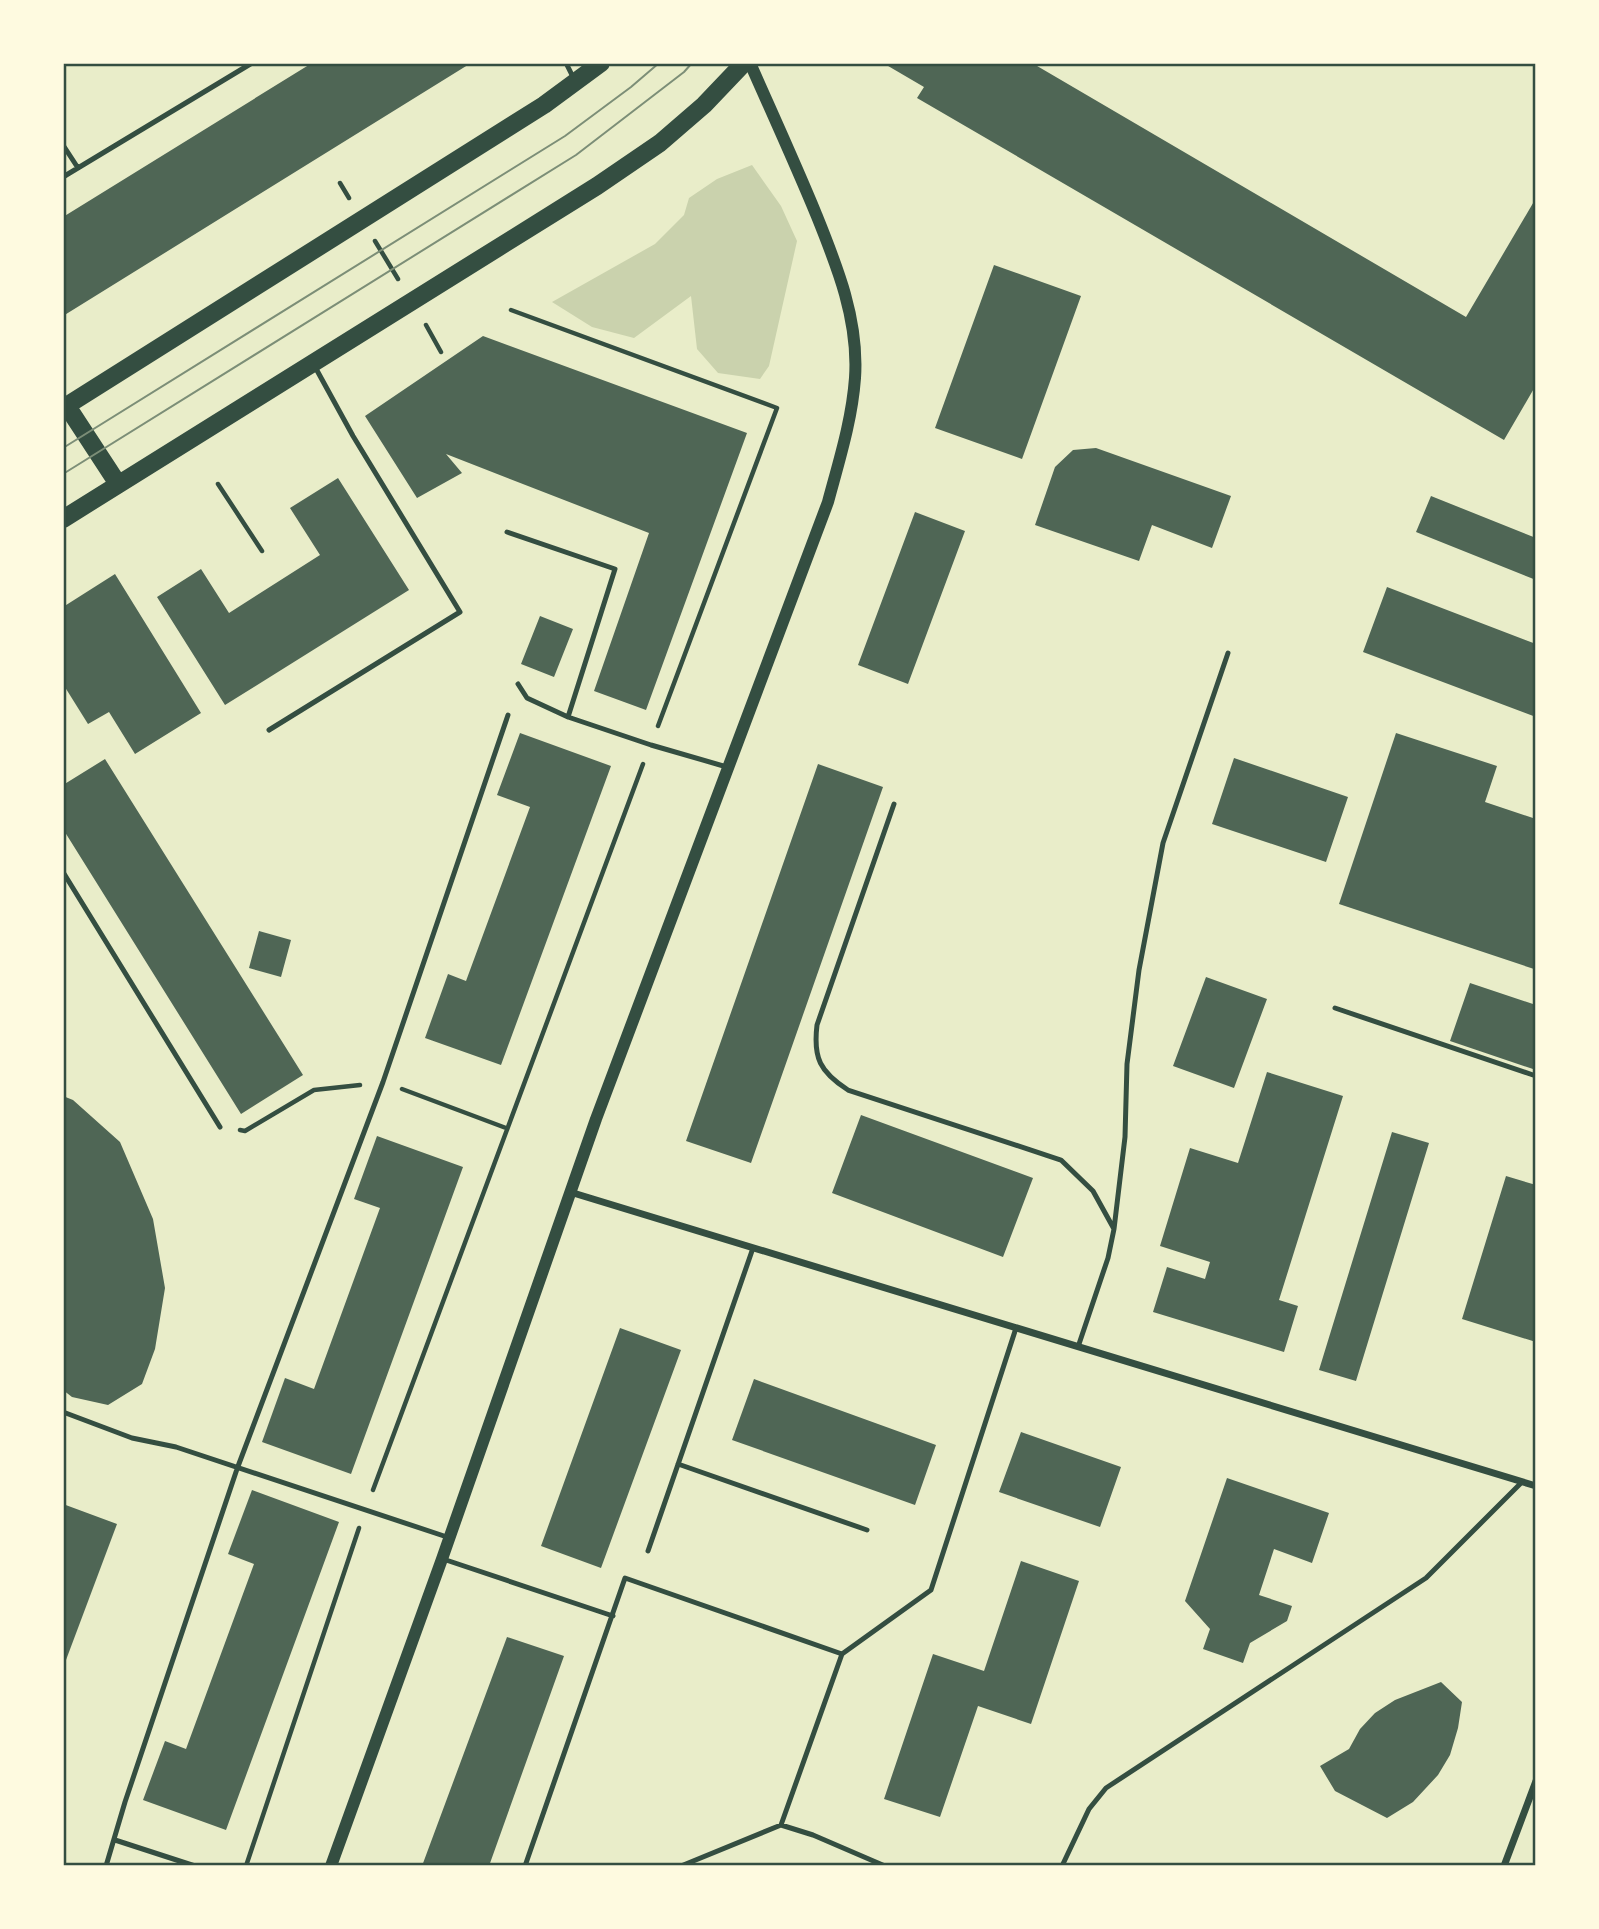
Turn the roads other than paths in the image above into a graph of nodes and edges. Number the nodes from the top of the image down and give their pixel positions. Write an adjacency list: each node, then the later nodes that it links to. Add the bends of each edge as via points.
1 (252, 63): 8 (lane)
2 (565, 63): 6 (lane)
3 (601, 63): 6 (main road)
4 (744, 63): 10 (main road, via 660,143)
5 (750, 63): 20 (street, via 842,277 852,325 855,376 848,428 828,502)
6 (576, 82): 11 (main road)
7 (63, 145): 8 (lane)
8 (78, 168): 9 (lane)
9 (63, 177)
10 (313, 363): 12 (main road); 19 (lane, via 460,612)
11 (65, 407): 12 (main road)
12 (118, 484): 13 (main road)
13 (63, 519)
14 (508, 532): 18 (lane, via 615,569)
15 (1228, 653): 27 (lane, via 1163,843 1127,1063 1125,1137)
16 (518, 684): 18 (lane, via 527,698)
17 (508, 715): 33 (lane, via 383,1082)
18 (568, 717): 20 (lane)
19 (269, 730)
20 (727, 767): 26 (street)
21 (894, 804): 27 (lane, via 817,1025 814,1046 820,1065 848,1090 1061,1160 1093,1191)
22 (63, 873): 25 (lane)
23 (1335, 1008): 24 (lane)
24 (1536, 1076)
25 (220, 1127)
26 (570, 1192): 28 (street); 37 (street)
27 (1114, 1229): 30 (lane)
28 (753, 1248): 29 (street); 32 (lane)
29 (1016, 1328): 30 (street); 41 (lane, via 931,1590)
30 (1078, 1347): 34 (street)
31 (63, 1412): 33 (lane)
32 (678, 1464): 36 (lane); 38 (lane)
33 (237, 1469): 37 (lane); 44 (lane)
34 (1522, 1482): 35 (street); 51 (lane, via 1426,1578 1106,1788 1089,1809)
35 (1536, 1486)
36 (867, 1530)
37 (450, 1538): 39 (street)
38 (648, 1551)
39 (442, 1559): 40 (lane); 47 (street)
40 (613, 1616): 41 (lane, via 625,1578); 48 (lane)
41 (842, 1654): 43 (lane)
42 (1536, 1780): 52 (street)
43 (781, 1825): 49 (lane); 50 (lane)
44 (115, 1840): 45 (lane); 46 (lane)
45 (106, 1866)
46 (195, 1866)
47 (331, 1866)
48 (525, 1866)
49 (681, 1866)
50 (885, 1866)
51 (1062, 1866)
52 (1504, 1866)

